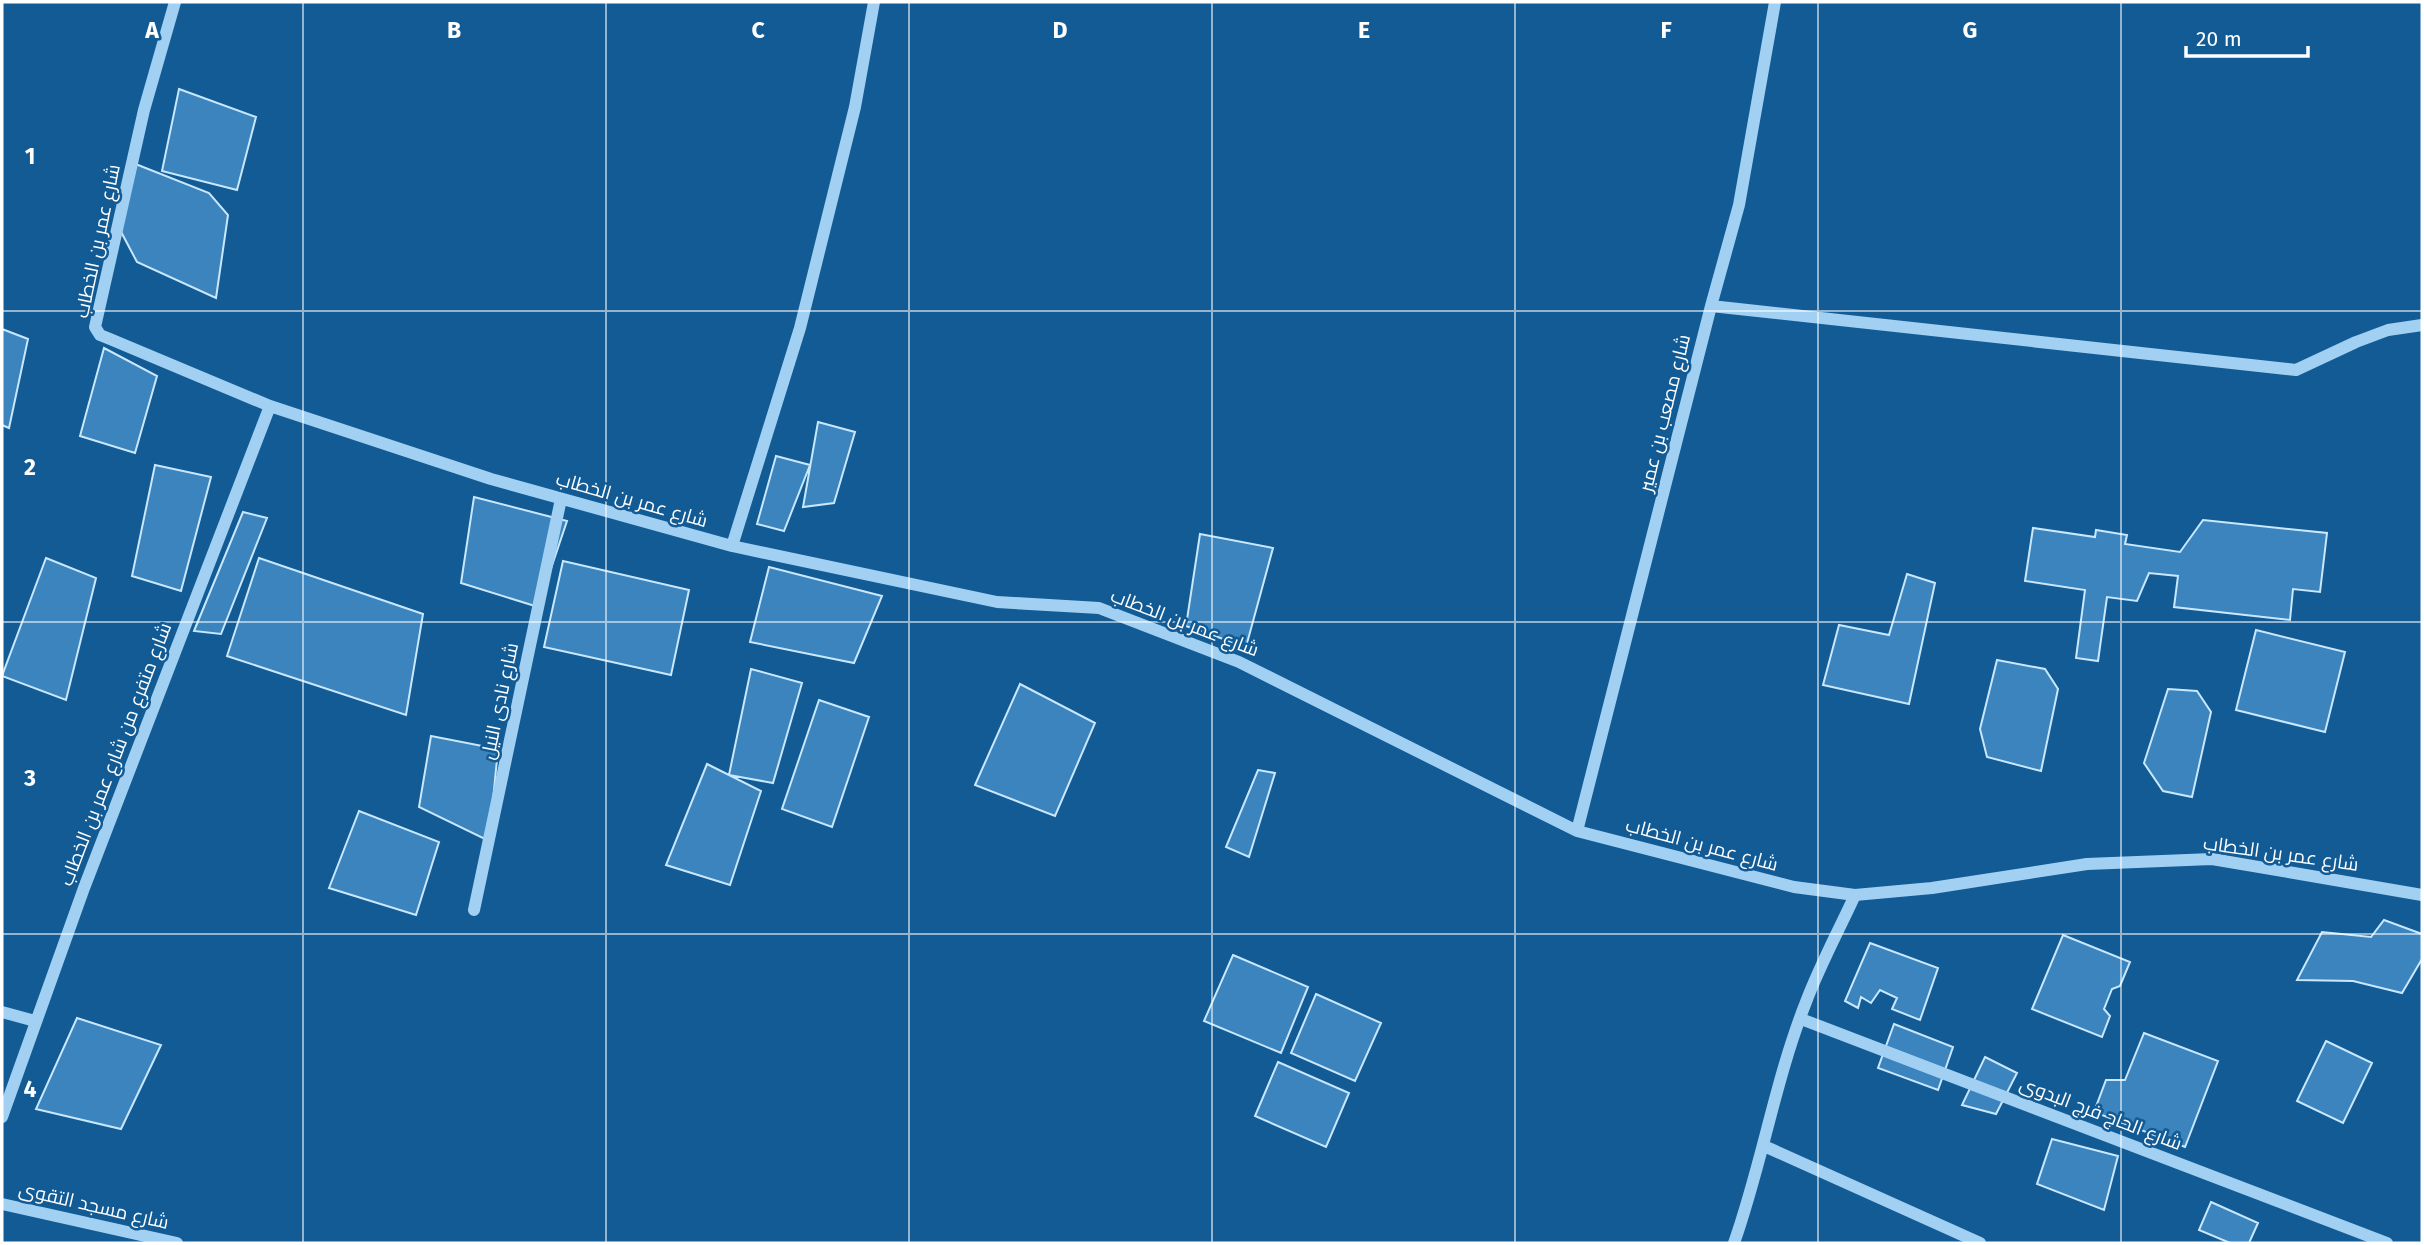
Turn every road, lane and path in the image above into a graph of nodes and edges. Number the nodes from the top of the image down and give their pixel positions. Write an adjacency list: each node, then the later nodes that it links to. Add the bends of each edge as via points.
1 (175, 2): 6 (street, شارع عمر بن الخطاب, via 144,110 95,327 100,335)
2 (874, 2): 8 (street, via 855,107 800,328)
3 (1775, 2): 4 (street, شارع مصعب بن عمير, via 1739,205)
4 (1711, 306): 5 (street, via 2296,370 2388,330); 9 (street, شارع مصعب بن عمير)
5 (2422, 325)
6 (270, 406): 7 (street, شارع عمر بن الخطاب); 15 (street, شارع متفرع من شارع عمر بن الخطاب)
7 (561, 499): 8 (street, شارع عمر بن الخطاب); 12 (street, شارع نادى النيل)
8 (732, 547): 9 (street, شارع عمر بن الخطاب, via 997,602 1099,608 1239,662)
9 (1577, 831): 10 (street, شارع عمر بن الخطاب, via 1794,887)
10 (1855, 895): 11 (street, شارع عمر بن الخطاب, via 2087,864 2212,859); 14 (street)
11 (2422, 895)
12 (474, 910)
13 (2, 1012): 15 (street)
14 (1801, 1018): 17 (street); 22 (street, شارع الحاج فرج البدوى)
15 (35, 1021): 16 (street, شارع متفرع من شارع عمر بن الخطاب)
16 (2, 1117)
17 (1764, 1146): 20 (street); 21 (street)
18 (2, 1204): 19 (street, شارع مسجد التقوى)
19 (177, 1243)
20 (1734, 1243)
21 (1980, 1243)
22 (2387, 1243)

